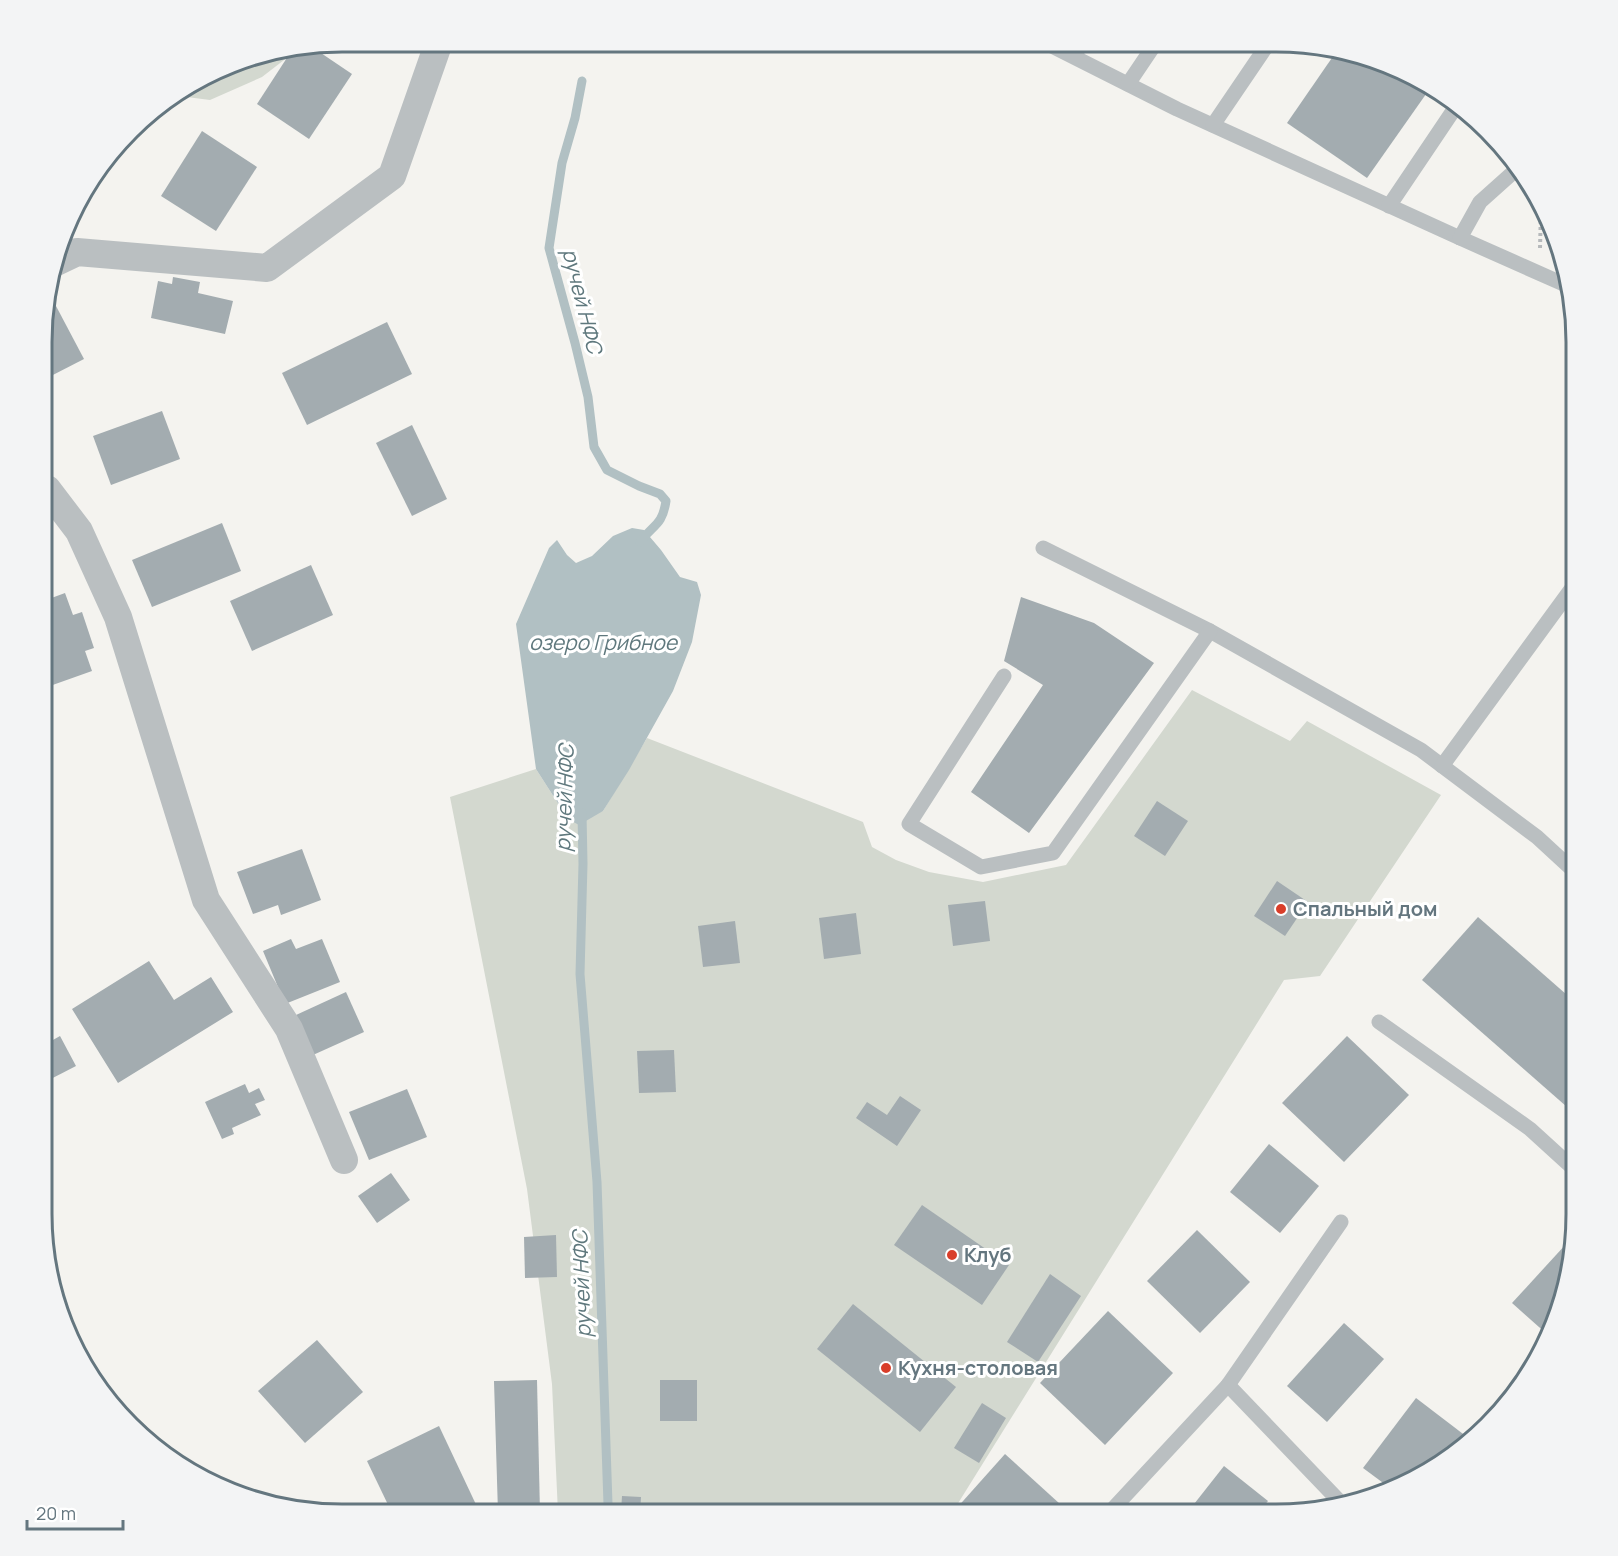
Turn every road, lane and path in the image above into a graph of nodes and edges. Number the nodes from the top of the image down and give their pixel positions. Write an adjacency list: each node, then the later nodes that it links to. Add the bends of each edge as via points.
1 (436, 52): 12 (street, via 392,176 267,268 77,252)
2 (1064, 52): 5 (lane)
3 (1150, 52): 5 (lane)
4 (1263, 52): 7 (lane)
5 (1128, 84): 7 (lane)
6 (1452, 112): 9 (lane)
7 (1213, 125): 9 (lane)
8 (1512, 174): 11 (lane, via 1480,202)
9 (1389, 206): 11 (lane)
10 (1541, 226): 13 (path)
11 (1460, 238): 13 (lane)
12 (65, 258)
13 (1539, 273): 14 (lane)
14 (1559, 282)
15 (52, 496): 23 (street, via 79,531 118,617 206,900 290,1029)
16 (1043, 548): 18 (lane)
17 (1566, 596): 20 (lane)
18 (1210, 631): 19 (lane, via 1053,853 981,867 909,824); 20 (lane, via 1421,750)
19 (1004, 676)
20 (1442, 766): 21 (lane, via 1537,837)
21 (1566, 864)
22 (1379, 1022): 24 (lane, via 1530,1129)
23 (344, 1160)
24 (1566, 1162)
25 (1341, 1222): 26 (lane)
26 (1228, 1385): 27 (lane); 28 (lane)
27 (1336, 1497)
28 (1117, 1504)

